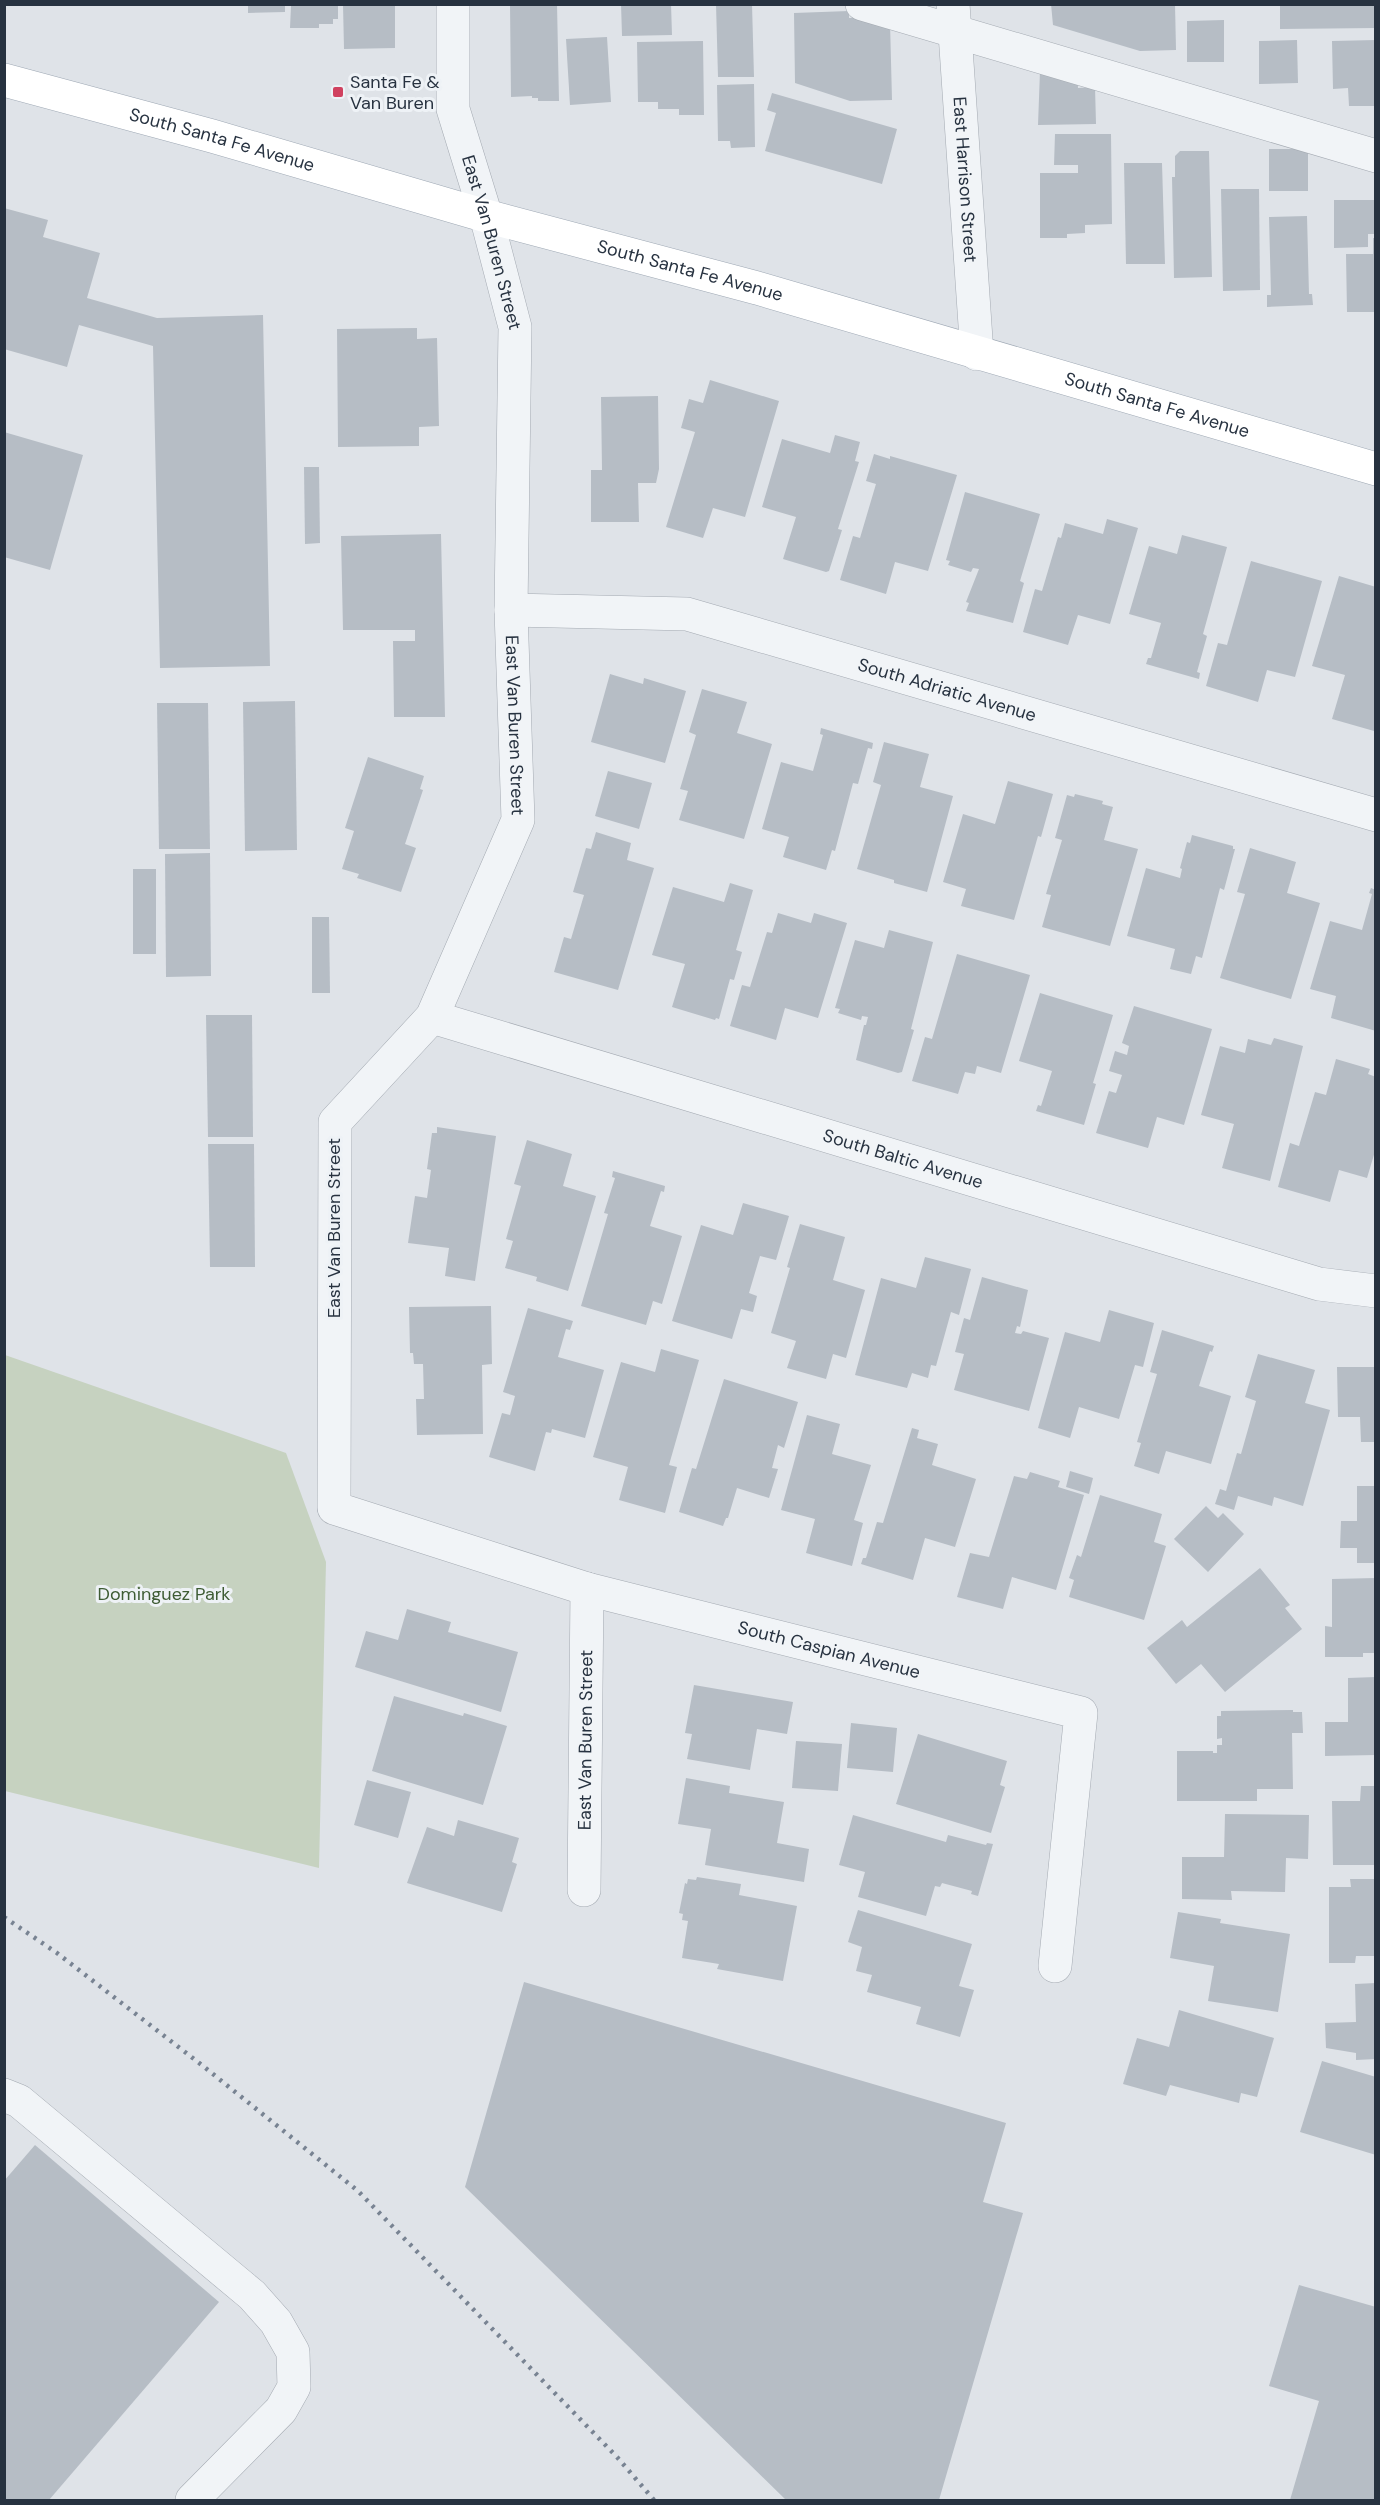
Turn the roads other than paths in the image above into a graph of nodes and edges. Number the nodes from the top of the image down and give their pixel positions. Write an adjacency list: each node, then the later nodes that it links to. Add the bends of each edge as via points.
1 (453, 4): 6 (street, East Van Buren Street, via 453,109)
2 (862, 4): 3 (street)
3 (953, 19): 5 (street); 7 (street, East Harrison Street)
4 (4, 80): 6 (main road, South Santa Fe Avenue)
5 (1376, 156)
6 (486, 216): 7 (main road, South Santa Fe Avenue, via 756,288); 9 (street, East Van Buren Street, via 515,327)
7 (977, 354): 8 (main road, South Santa Fe Avenue)
8 (1376, 469)
9 (511, 610): 10 (street, South Adriatic Avenue, via 687,614); 11 (street, East Van Buren Street, via 518,820)
10 (1376, 815)
11 (432, 1017): 12 (street, South Baltic Avenue, via 1319,1284); 13 (street, East Van Buren Street, via 334,1122)
12 (1376, 1291)
13 (334, 1508): 14 (street, South Caspian Avenue)
14 (587, 1589): 15 (street, East Van Buren Street); 16 (street, South Caspian Avenue, via 1082,1713)
15 (584, 1890)
16 (1055, 1966)
17 (4, 2095): 18 (street, via 19,2101 252,2295 276,2322 293,2352 294,2387 281,2410)
18 (192, 2500)

